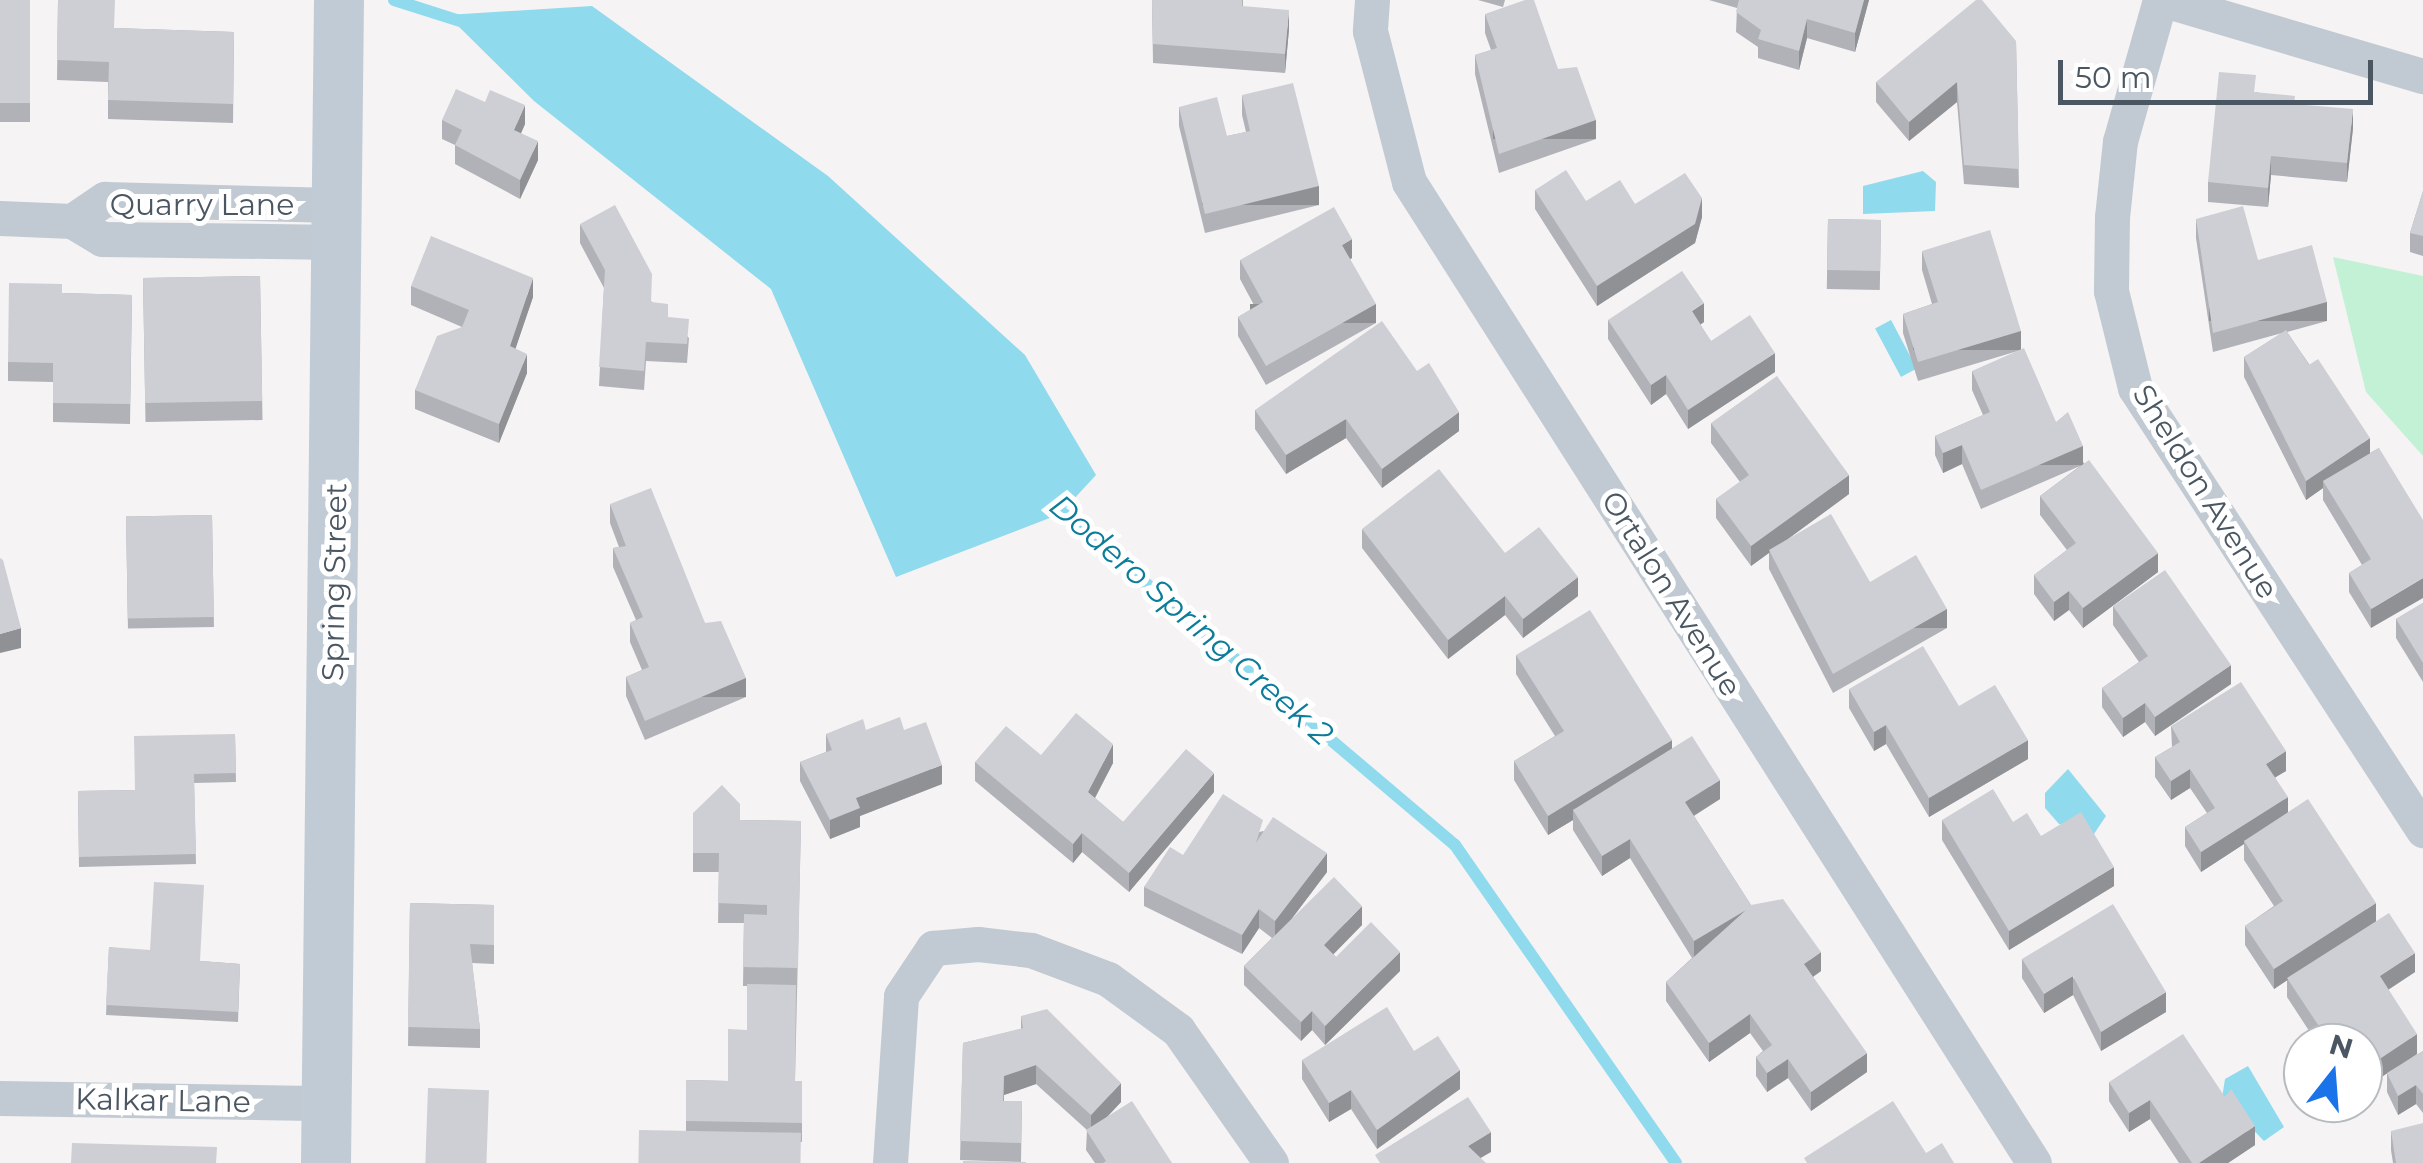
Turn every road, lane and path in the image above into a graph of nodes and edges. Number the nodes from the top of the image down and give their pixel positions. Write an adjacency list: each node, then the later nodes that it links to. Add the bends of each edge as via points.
1 (340, 0): 6 (street, Spring Street)
2 (1372, 0): 13 (street, Ortalon Avenue, via 1370,31 1409,182)
3 (2162, 0): 4 (street); 7 (street, Sheldon Avenue, via 2120,141 2112,217 2111,292 2135,388)
4 (2423, 76)
5 (0, 218): 6 (street, Quarry Lane, via 72,221 102,239)
6 (337, 223): 9 (street, Spring Street)
7 (2423, 830)
8 (0, 1098): 9 (street, Kalkar Lane)
9 (327, 1103): 10 (street, Spring Street)
10 (326, 1163)
11 (890, 1163): 12 (street, via 902,996 933,948 1031,950 1108,979 1178,1030)
12 (1271, 1163)
13 (2034, 1163)

